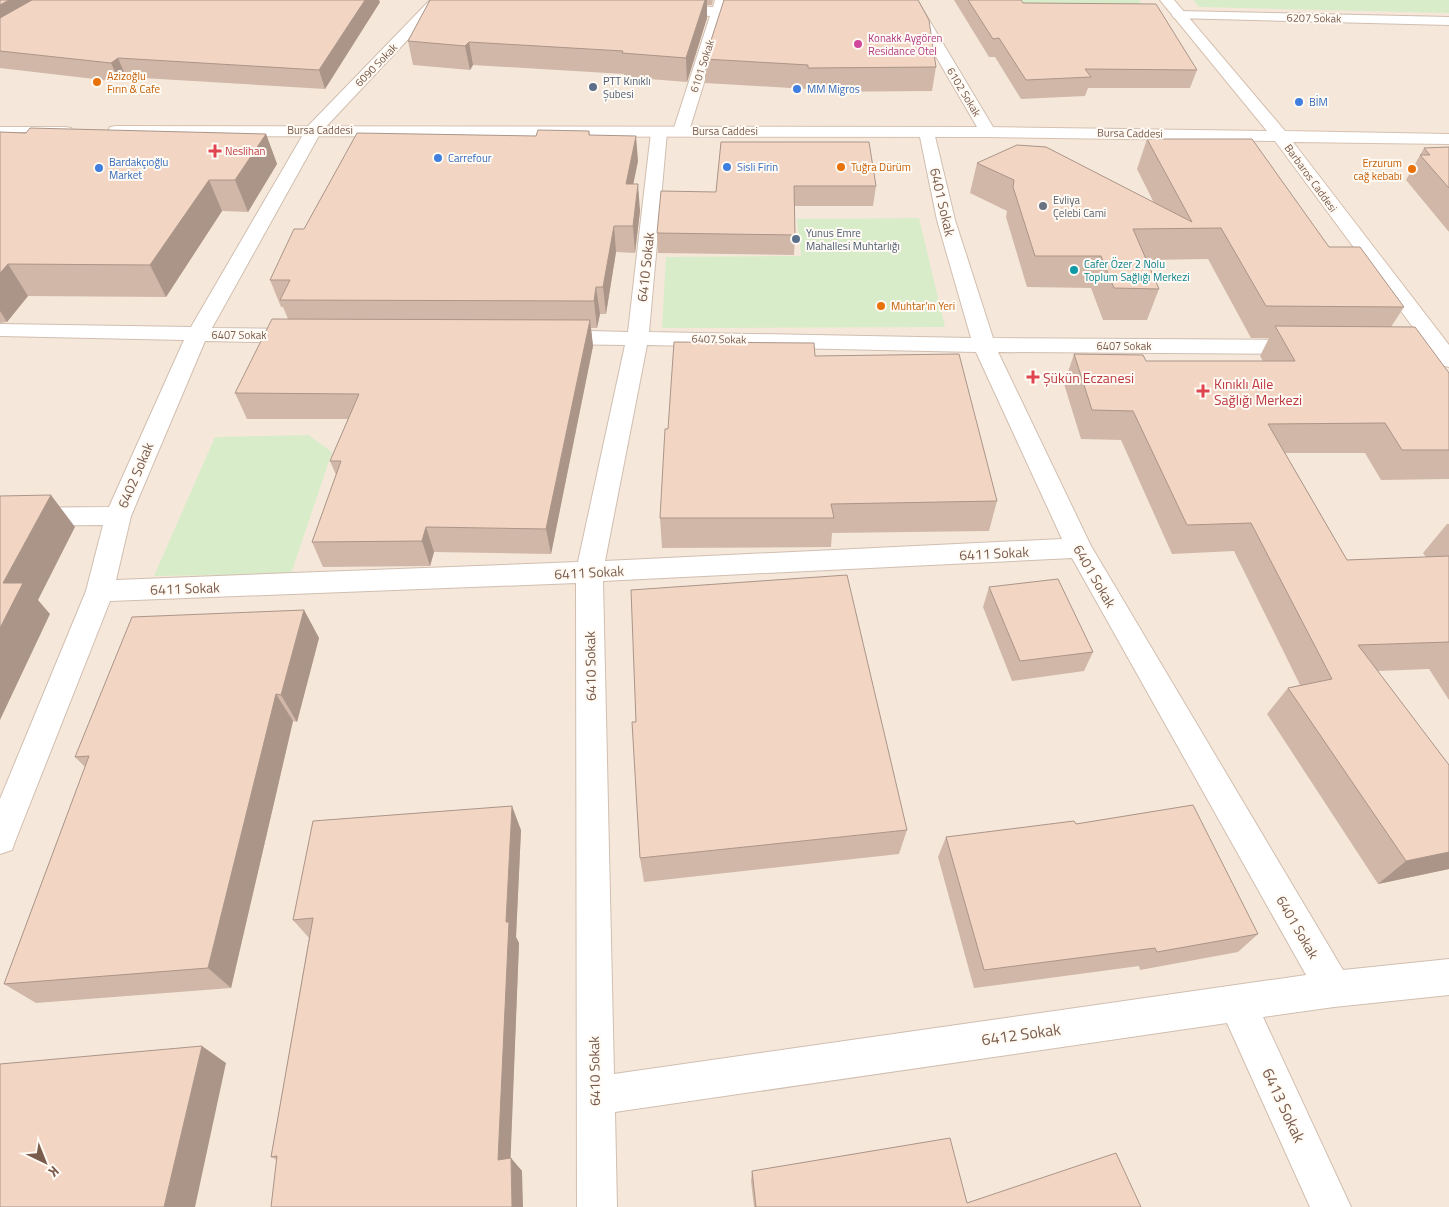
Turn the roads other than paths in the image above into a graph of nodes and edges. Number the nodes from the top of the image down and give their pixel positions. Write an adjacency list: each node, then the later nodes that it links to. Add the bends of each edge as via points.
1 (438, 0): 8 (street, 6090 Sokak)
2 (910, 0): 15 (street, 6102 Sokak)
3 (1167, 0): 6 (street, Barbaros Caddesi)
4 (720, 6): 5 (street); 11 (street, 6101 Sokak)
5 (660, 8)
6 (1179, 15): 7 (street, 6207 Sokak); 16 (street, Barbaros Caddesi)
7 (1449, 21)
8 (314, 130): 10 (street, Bursa Caddesi); 13 (street, Bursa Caddesi); 19 (street, 6402 Sokak)
9 (78, 131): 12 (street)
10 (98, 131)
11 (681, 131): 13 (street, Bursa Caddesi); 14 (street, Bursa Caddesi)
12 (0, 132)
13 (659, 132): 22 (street, 6410 Sokak)
14 (927, 132): 15 (street, Bursa Caddesi); 23 (street, 6401 Sokak, via 946,220)
15 (988, 132): 16 (street, Bursa Caddesi)
16 (1280, 136): 17 (street, Bursa Caddesi); 25 (street, Barbaros Caddesi)
17 (1449, 139)
18 (0, 330): 19 (street, 6407 Sokak)
19 (196, 335): 20 (street, 6407 Sokak); 26 (street, 6402 Sokak)
20 (324, 336)
21 (530, 337): 22 (street, 6407 Sokak)
22 (638, 337): 23 (street, 6407 Sokak); 29 (street, 6410 Sokak)
23 (984, 345): 24 (street, 6407 Sokak); 28 (street, 6401 Sokak)
24 (1320, 347)
25 (1435, 352)
26 (118, 516): 27 (street); 30 (street, 6402 Sokak)
27 (0, 517)
28 (1079, 548): 29 (street, 6411 Sokak); 33 (street, 6401 Sokak)
29 (589, 572): 30 (street, 6411 Sokak); 35 (street, 6410 Sokak)
30 (100, 591): 31 (street, 6402 Sokak)
31 (0, 839)
32 (1449, 977): 33 (street, 6412 Sokak)
33 (1334, 989): 34 (street, 6412 Sokak)
34 (1237, 1003): 35 (street, 6412 Sokak); 37 (street, 6413 Sokak)
35 (594, 1096): 36 (street, 6410 Sokak)
36 (597, 1207)
37 (1331, 1207)

